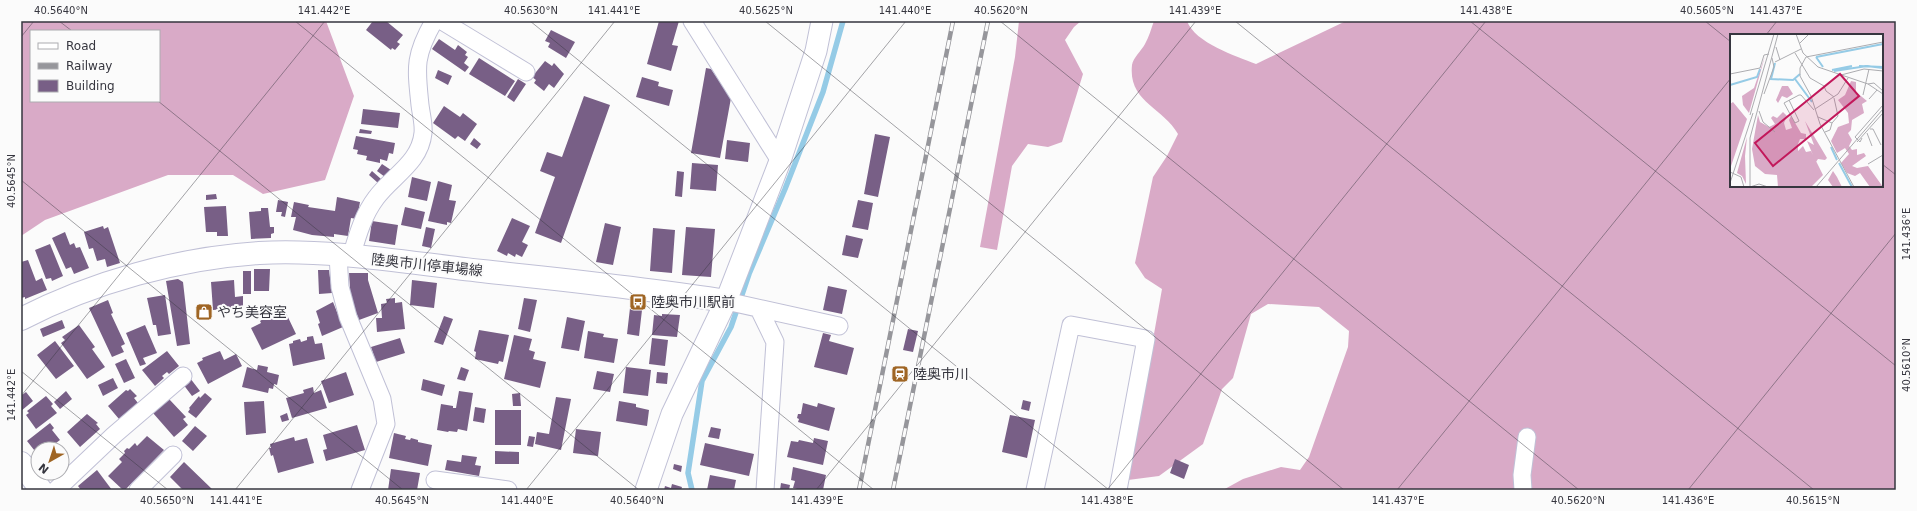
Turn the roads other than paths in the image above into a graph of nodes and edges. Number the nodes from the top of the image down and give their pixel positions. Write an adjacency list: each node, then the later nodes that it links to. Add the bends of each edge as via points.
1 (434, 21): 7 (street, via 419,52 416,68 423,132 418,151 407,167 376,198)
2 (442, 21): 5 (street)
3 (692, 21): 6 (street)
4 (822, 21): 6 (street, via 816,51)
5 (526, 72)
6 (780, 160): 8 (street)
7 (345, 256): 8 (main road, 陸奥市川停車場線); 10 (main road, 陸奥市川停車場線, via 259,253 194,260 102,284); 21 (street, via 340,287 348,317 382,399 386,424)
8 (726, 301): 9 (street, 陸奥市川停車場線); 23 (street, via 672,414)
9 (759, 309): 11 (street, 陸奥市川停車場線); 24 (street, via 775,342)
10 (21, 319)
11 (839, 326)
12 (183, 376): 19 (street, via 114,435)
13 (1527, 437): 27 (street, via 1522,475)
14 (173, 455): 20 (street)
15 (24, 470): 18 (main road)
16 (435, 480): 17 (street)
17 (485, 488): 22 (street)
18 (41, 490)
19 (56, 490)
20 (138, 490)
21 (360, 490)
22 (508, 490)
23 (646, 490)
24 (765, 490)
25 (1035, 490): 26 (street, via 1071,325 1146,339)
26 (1118, 490)
27 (1523, 490)

